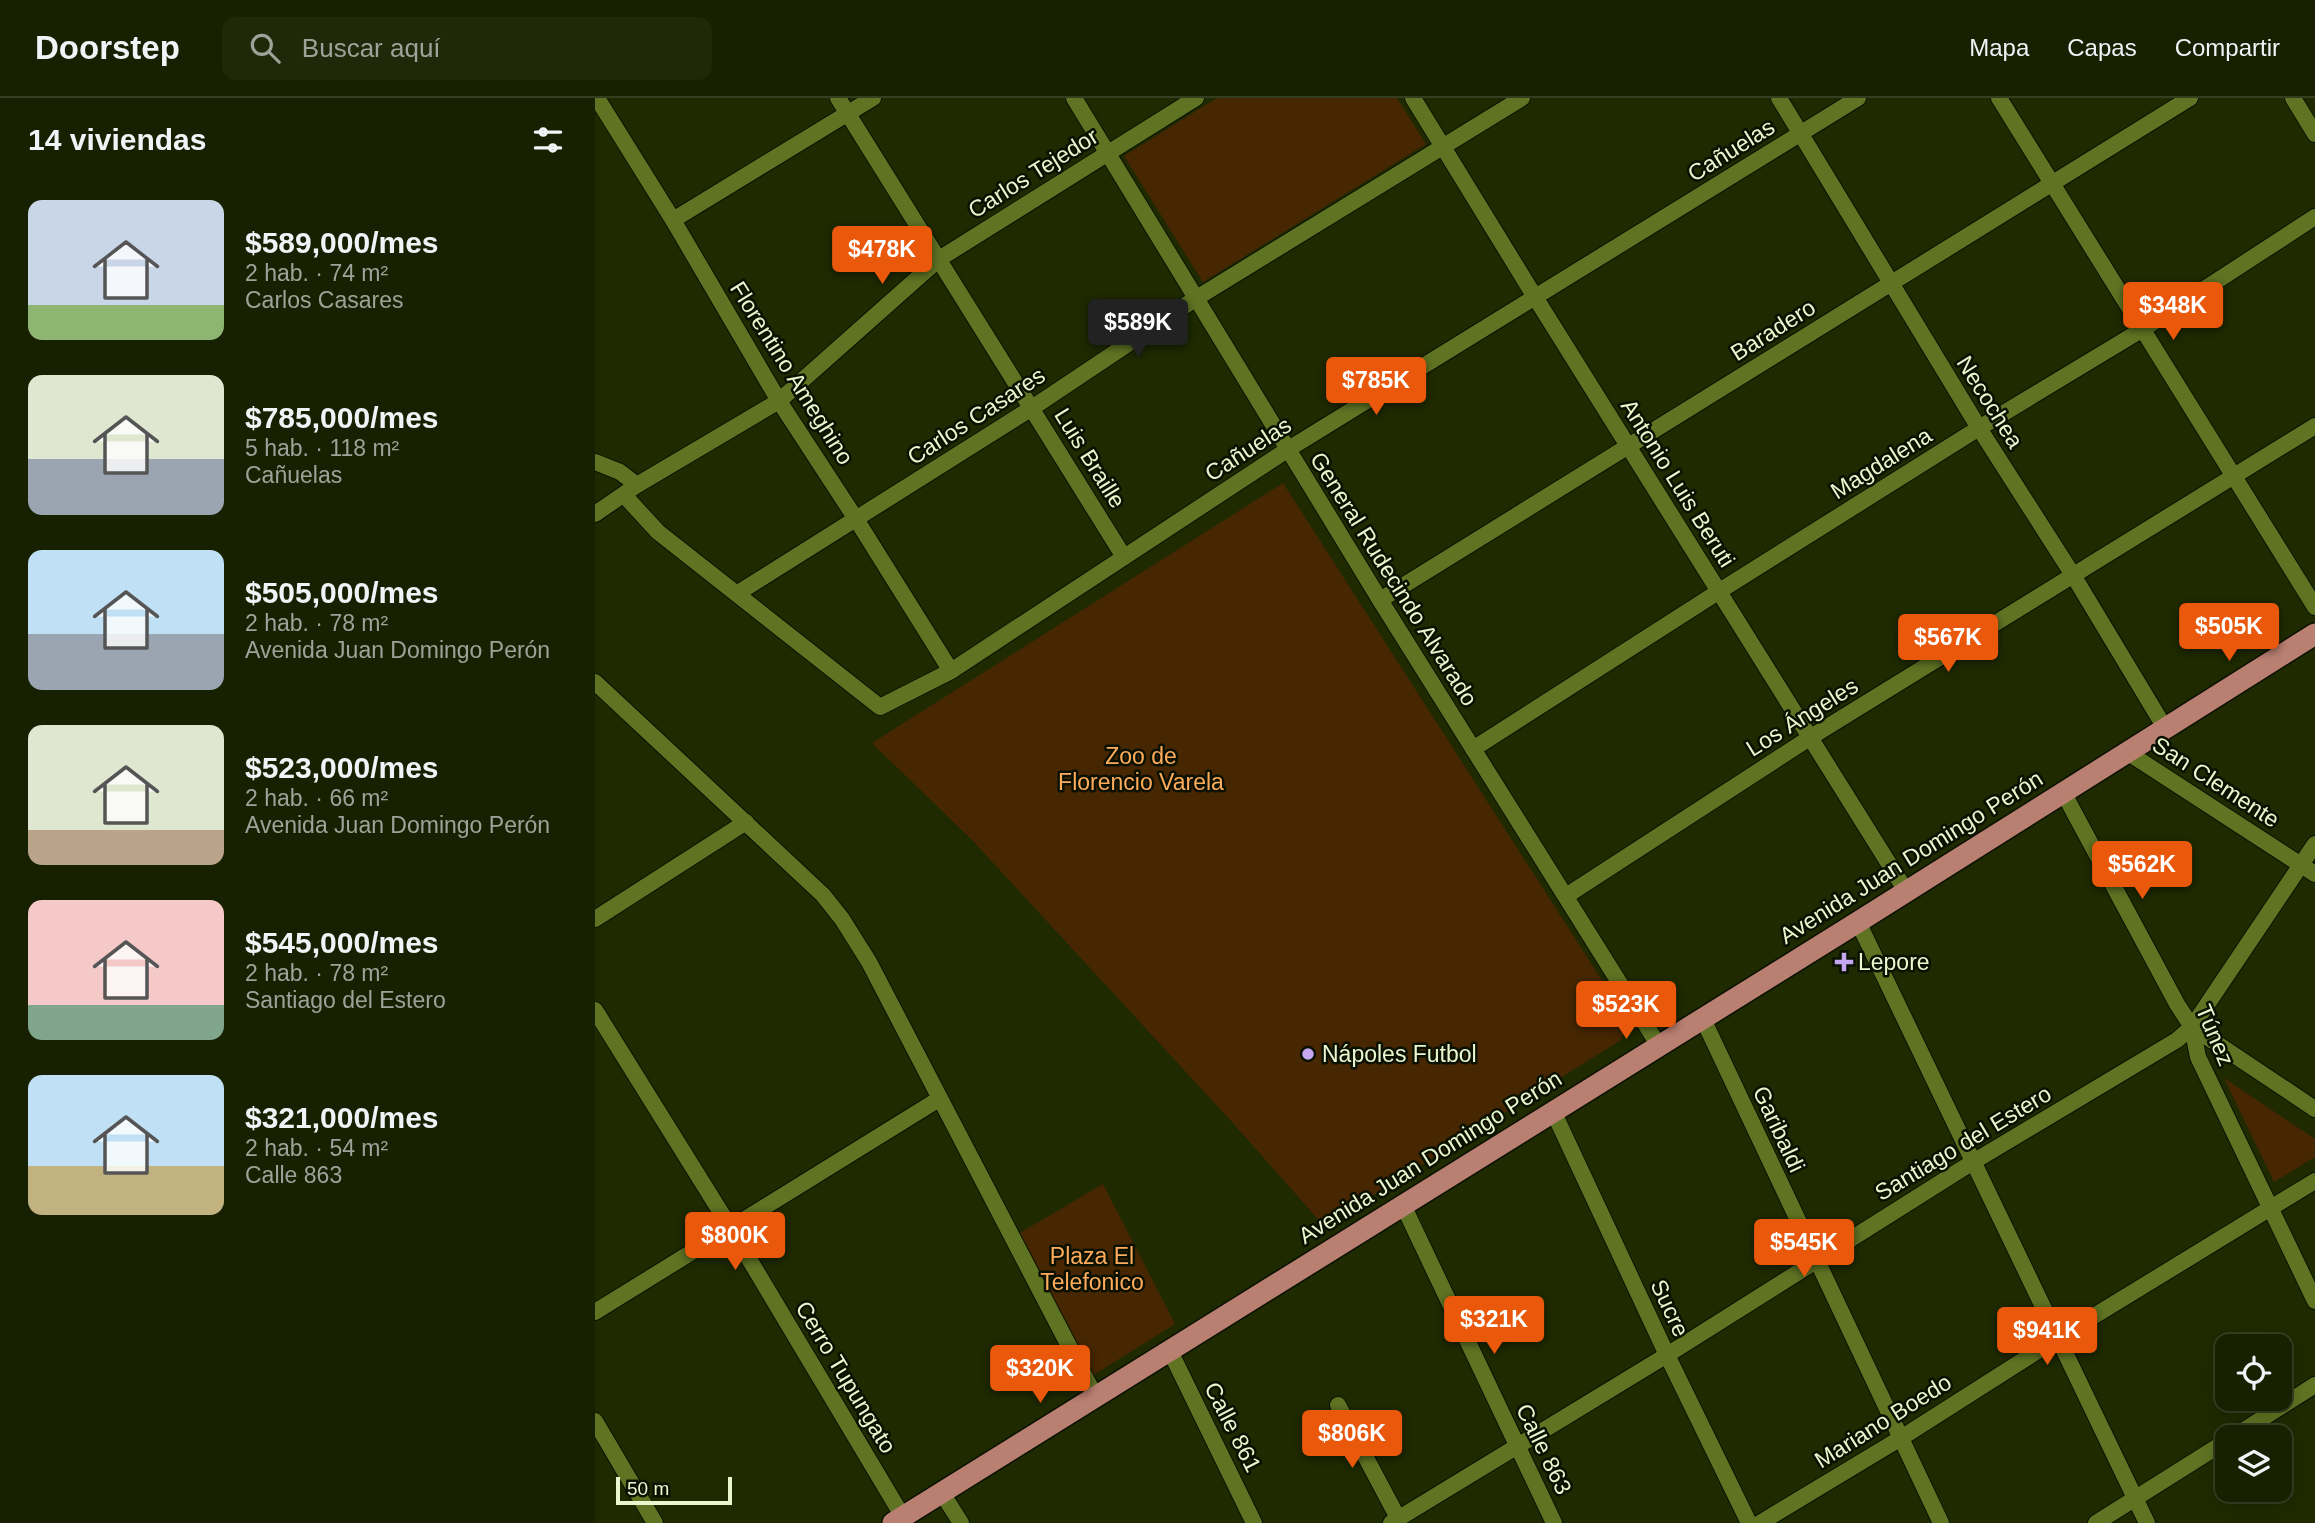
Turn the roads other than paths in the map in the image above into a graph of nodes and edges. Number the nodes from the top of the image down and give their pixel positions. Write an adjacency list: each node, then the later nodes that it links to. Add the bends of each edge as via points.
1 (597, 98): 14 (street, Florentino Ameghino)
2 (838, 98): 13 (street, Luis Braille)
3 (873, 98): 13 (street)
4 (1073, 98): 19 (street, General Rudecindo Alvarado)
5 (1196, 98): 19 (street, Carlos Tejedor)
6 (1413, 98): 18 (street, Antonio Luis Beruti)
7 (1522, 98): 18 (street, Carlos Casares)
8 (1779, 98): 16 (street, Necochea)
9 (1858, 98): 16 (street, Cañuelas)
10 (1999, 98): 20 (street)
11 (2190, 98): 20 (street, Baradero)
12 (2293, 98): 17 (street)
13 (848, 114): 22 (street); 23 (street, Luis Braille)
14 (609, 121): 15 (street); 22 (street, Florentino Ameghino)
15 (595, 130)
16 (1801, 133): 24 (street, Necochea); 25 (street, Cañuelas)
17 (2315, 134)
18 (1443, 147): 25 (street, Antonio Luis Beruti); 26 (street, Carlos Casares)
19 (1108, 153): 23 (street, Carlos Tejedor); 26 (street, General Rudecindo Alvarado)
20 (2053, 184): 24 (street, Baradero); 27 (street)
21 (2315, 217): 27 (street, Magdalena)
22 (673, 220): 28 (street, Florentino Ameghino)
23 (939, 260): 28 (street, Carlos Tejedor); 29 (street, Luis Braille)
24 (1892, 284): 31 (street, Necochea); 32 (street, Baradero)
25 (1535, 297): 32 (street, Antonio Luis Beruti); 33 (street, Cañuelas)
26 (1195, 299): 29 (street, Carlos Casares); 33 (street, General Rudecindo Alvarado)
27 (2143, 329): 31 (street, Magdalena); 35 (street)
28 (779, 401): 36 (street, Carlos Tejedor); 38 (street, Florentino Ameghino)
29 (1032, 408): 38 (street, Carlos Casares); 39 (street, Luis Braille)
30 (2315, 426): 35 (street, Los Ángeles)
31 (1979, 428): 40 (street, Necochea); 41 (street, Magdalena)
32 (1629, 446): 41 (street, Antonio Luis Beruti); 43 (street, Baradero)
33 (1287, 450): 39 (street, Cañuelas); 43 (street, General Rudecindo Alvarado)
34 (595, 462): 36 (street, via 620,472)
35 (2235, 476): 40 (street, Los Ángeles); 44 (street)
36 (631, 490): 37 (street, Carlos Tejedor); 42 (street, via 658,532)
37 (595, 514)
38 (856, 519): 42 (street, Carlos Casares); 46 (street, Florentino Ameghino)
39 (1124, 557): 46 (street, Cañuelas)
40 (2073, 575): 48 (street, Necochea); 49 (street, Los Ángeles)
41 (1718, 592): 49 (street, Antonio Luis Beruti); 50 (street, Magdalena)
42 (738, 593): 46 (street, Cañuelas, via 880,707)
43 (1380, 600): 50 (street, General Rudecindo Alvarado)
44 (2315, 607)
45 (2312, 642): 48 (main road, Avenida Juan Domingo Perón)
46 (951, 671)
47 (595, 682): 53 (street)
48 (2165, 728): 51 (main road, Avenida Juan Domingo Perón)
49 (1811, 737): 56 (street, Antonio Luis Beruti); 57 (street, Los Ángeles)
50 (1473, 749): 57 (street, General Rudecindo Alvarado)
51 (2127, 752): 52 (main road, Avenida Juan Domingo Perón); 55 (street, San Clemente)
52 (2063, 792): 56 (main road, Avenida Juan Domingo Perón); 62 (street, Túnez)
53 (746, 822): 58 (street); 64 (street, via 842,919)
54 (2315, 844): 55 (street, Santiago del Estero)
55 (2308, 869): 62 (street, Santiago del Estero)
56 (1906, 891): 59 (main road, Avenida Juan Domingo Perón)
57 (1566, 896): 63 (street, General Rudecindo Alvarado)
58 (595, 919)
59 (1858, 922): 61 (main road, Avenida Juan Domingo Perón); 67 (street)
60 (595, 1010): 71 (street, Cerro Tupungato)
61 (1703, 1019): 63 (main road, Avenida Juan Domingo Perón); 72 (street, Garibaldi)
62 (2192, 1027): 65 (street); 67 (street, Santiago del Estero); 70 (street, Túnez, via 2198,1057)
63 (1659, 1046): 66 (main road, Avenida Juan Domingo Perón)
64 (939, 1099): 71 (street); 79 (street)
65 (2315, 1109)
66 (1553, 1111): 69 (main road, Avenida Juan Domingo Perón); 77 (street, Sucre)
67 (1973, 1161): 72 (street, Santiago del Estero); 75 (street)
68 (2315, 1181): 70 (street, Mariano Boedo)
69 (1403, 1205): 76 (main road, Avenida Juan Domingo Perón); 84 (street, Calle 863)
70 (2270, 1210): 73 (street, Túnez); 75 (street, Mariano Boedo)
71 (730, 1227): 74 (street); 88 (street, Cerro Tupungato)
72 (1816, 1260): 77 (street, Santiago del Estero); 83 (street, Garibaldi)
73 (2315, 1301)
74 (595, 1312)
75 (2058, 1338): 83 (street, Mariano Boedo); 87 (street)
76 (1170, 1352): 79 (main road, Avenida Juan Domingo Perón); 92 (street, Calle 861)
77 (1667, 1355): 84 (street, Santiago del Estero); 94 (street, Sucre)
78 (2315, 1385): 82 (street)
79 (1095, 1396): 86 (main road, Avenida Juan Domingo Perón)
80 (1338, 1405): 89 (street)
81 (595, 1420): 90 (street)
82 (2252, 1425)
83 (1901, 1438): 95 (street, Mariano Boedo); 96 (street, Garibaldi)
84 (1517, 1447): 89 (street, Santiago del Estero); 93 (street, Calle 863)
85 (2215, 1448): 87 (street)
86 (942, 1493): 88 (main road, Avenida Juan Domingo Perón); 91 (street)
87 (2135, 1498): 97 (street); 98 (street)
88 (898, 1520)
89 (1395, 1521)
90 (655, 1523)
91 (961, 1523)
92 (1254, 1523)
93 (1554, 1523)
94 (1749, 1523)
95 (1760, 1523)
96 (1941, 1523)
97 (2095, 1523)
98 (2147, 1523)

